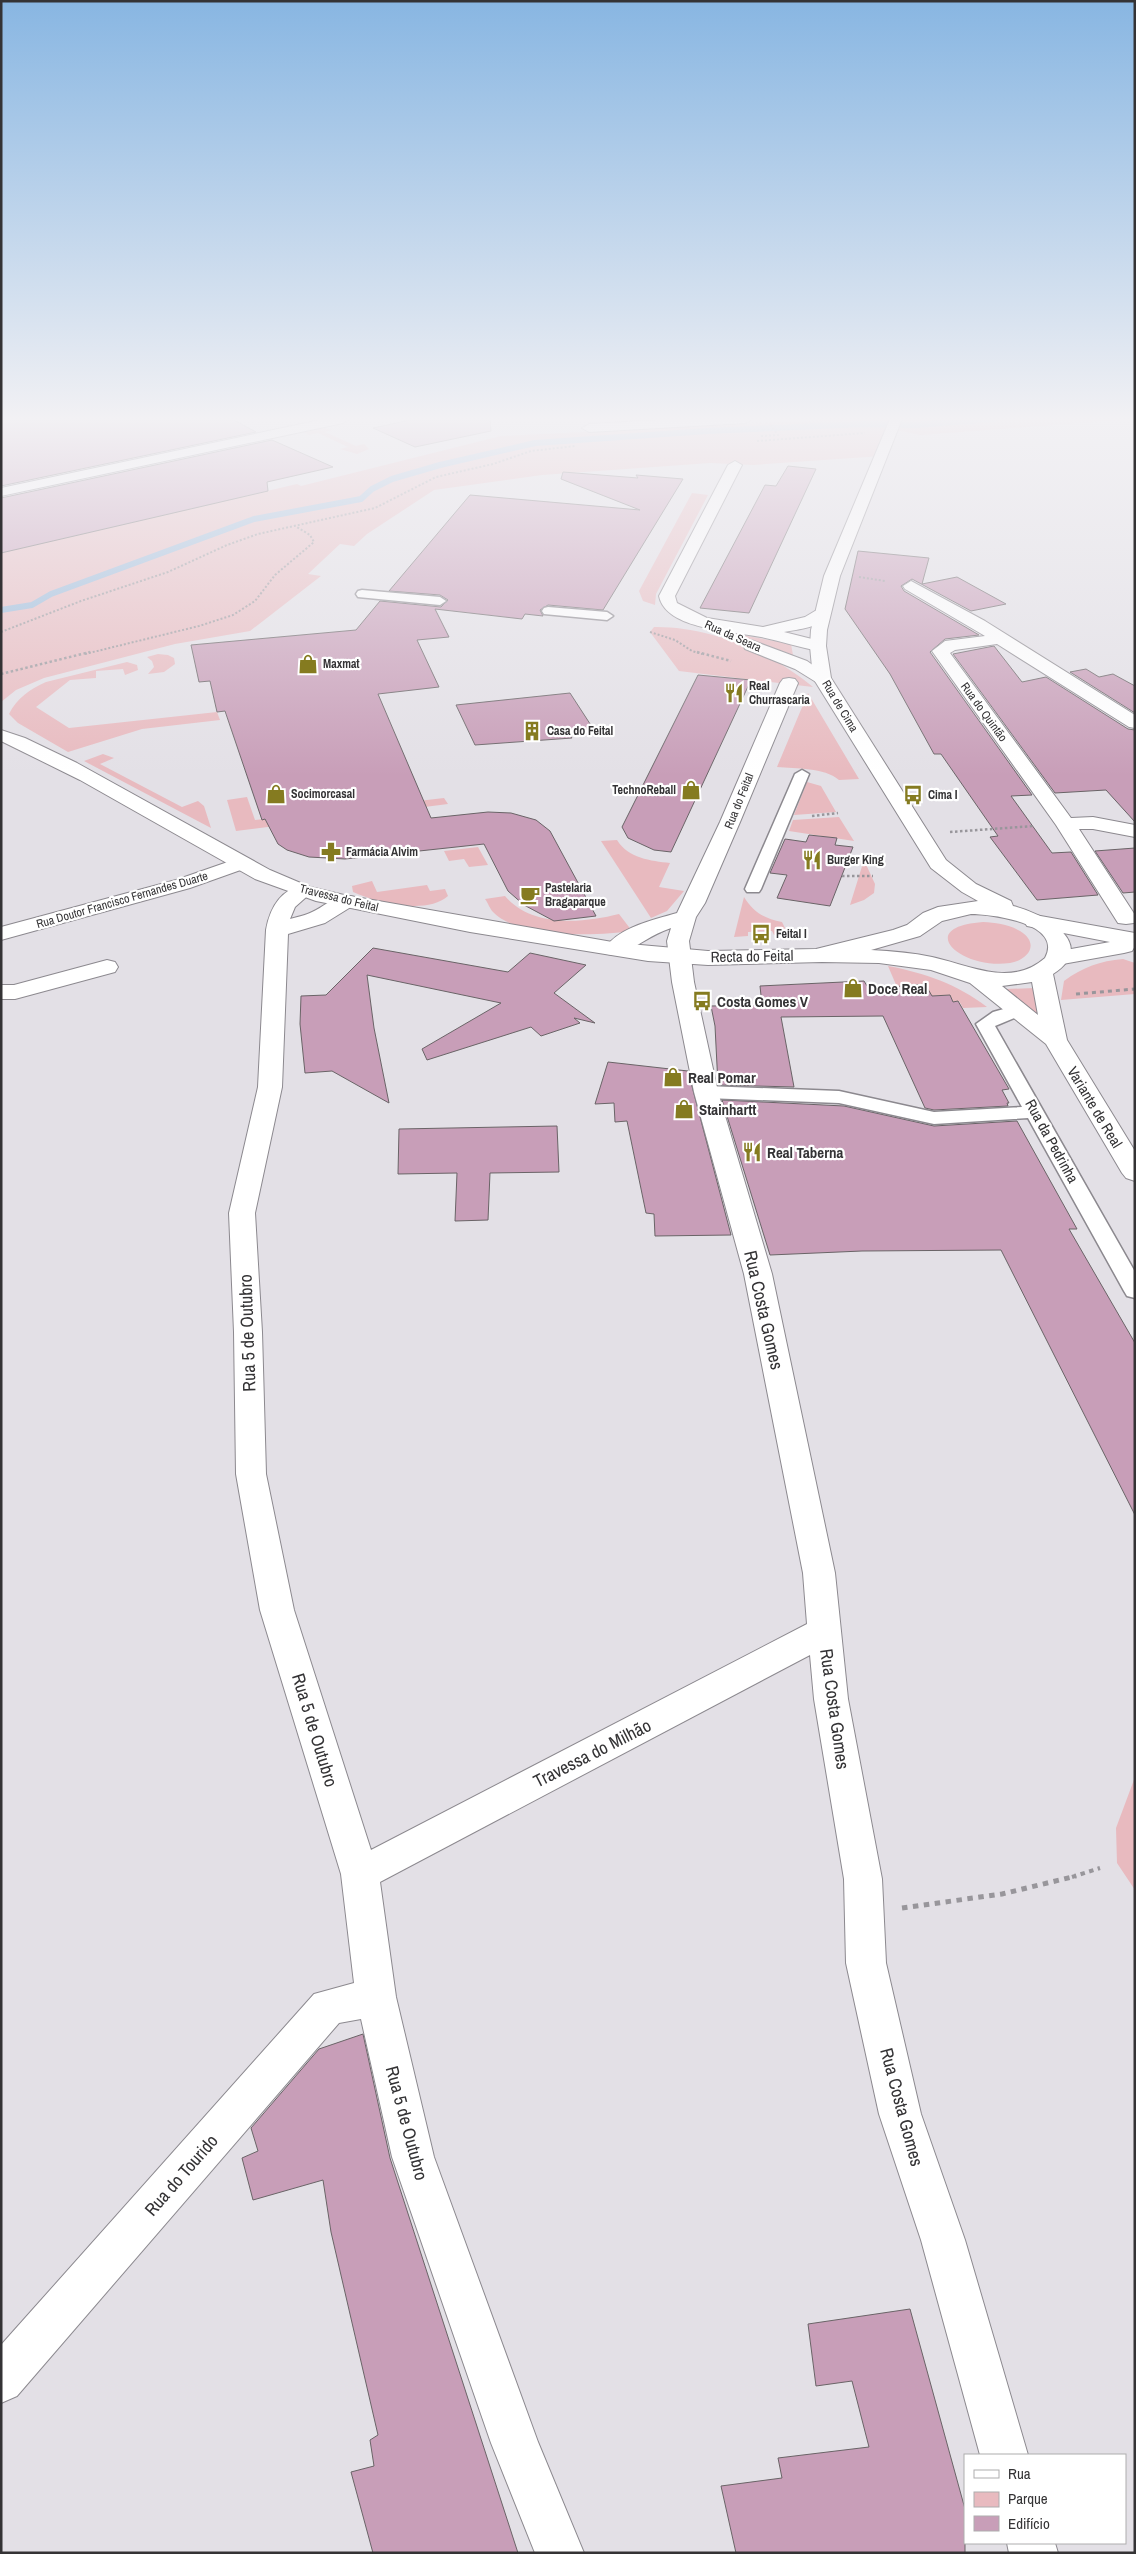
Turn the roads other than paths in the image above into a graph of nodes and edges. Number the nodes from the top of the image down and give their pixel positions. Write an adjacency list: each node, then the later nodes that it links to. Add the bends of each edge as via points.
1 (697, 538): 9 (street, via 667,596 669,605 676,611)
2 (847, 538): 7 (street, Rua de Cima)
3 (911, 586): 11 (street, via 979,624)
4 (362, 594): 5 (lane)
5 (440, 601)
6 (548, 611): 8 (lane)
7 (821, 614): 10 (street, Rua da Seara, via 811,621); 12 (street, Rua de Cima)
8 (607, 616)
9 (700, 621): 10 (street, Rua da Seara); 13 (street, Rua da Seara, via 801,665)
10 (762, 632): 12 (street, Rua da Seara)
11 (1000, 640): 15 (street); 18 (street, Rua do Quintão, via 951,645 940,651)
12 (818, 646): 13 (street, Rua de Cima)
13 (822, 678): 21 (street, Rua de Cima)
14 (789, 682): 25 (street, Rua do Feital, via 694,904)
15 (1133, 722)
16 (1, 735): 20 (street, Travessa do Feital, via 20,741 121,794)
17 (802, 774): 22 (lane)
18 (1064, 824): 19 (street, via 1093,823); 27 (street, Rua do Quintão)
19 (1135, 830)
20 (242, 863): 23 (street, Travessa do Feital); 30 (street, Rua Doutor Francisco Fernandes Duarte, via 183,884)
21 (938, 864): 26 (street, Rua de Cima, via 970,888); 28 (street, Rua de Cima, via 942,890)
22 (753, 890)
23 (303, 891): 24 (street, Travessa do Feital); 29 (street, Rua 5 de Outubro, via 280,910)
24 (347, 901): 29 (street, via 317,918); 33 (street, Travessa do Feital)
25 (685, 917): 33 (street, via 643,930); 35 (street, Rua do Feital, via 678,941)
26 (1025, 917): 28 (street, Recta do Feital, via 994,908 974,907); 31 (street, Recta do Feital); 37 (street, Recta do Feital, via 1052,931 1060,940 1061,949)
27 (1126, 918)
28 (925, 923): 34 (street, Recta do Feital, via 880,941); 36 (street, Recta do Feital, via 921,948)
29 (277, 930): 48 (street, Rua 5 de Outubro, via 270,1087 242,1213 251,1474 277,1610)
30 (1, 934)
31 (1135, 940)
32 (1135, 944): 37 (street, Recta do Feital)
33 (615, 949): 35 (street, Travessa do Feital)
34 (824, 954): 35 (street, Recta do Feital); 36 (street, Recta do Feital, via 886,956)
35 (681, 957): 43 (street, Rua Costa Gomes, via 683,982)
36 (940, 965): 39 (street, Recta do Feital)
37 (1049, 965): 39 (street, Recta do Feital, via 1003,979); 42 (street, Variante de Real)
38 (107, 967): 40 (street, via 15,992)
39 (978, 978): 41 (street, Variante de Real)
40 (1, 992)
41 (1018, 1010): 42 (street, Variante de Real); 44 (lane, Rua da Pedrinha, via 985,1024)
42 (1055, 1040): 45 (street, Variante de Real)
43 (703, 1075): 44 (lane, via 839,1097 934,1118); 47 (street, Rua Costa Gomes, via 758,1274 819,1573)
44 (1036, 1112): 46 (lane, Rua da Pedrinha)
45 (1135, 1173)
46 (1135, 1290)
47 (823, 1631): 48 (street, Travessa do Milhão); 51 (street, Rua Costa Gomes, via 831,1699 863,1879 866,1963 900,2114 942,2240)
48 (360, 1874): 49 (street, Rua 5 de Outubro)
49 (376, 1998): 50 (street, Rua do Tourido, via 328,2007); 52 (street, Rua 5 de Outubro, via 413,2157 515,2443)
50 (1, 2380)
51 (1004, 2454)
52 (560, 2553)

